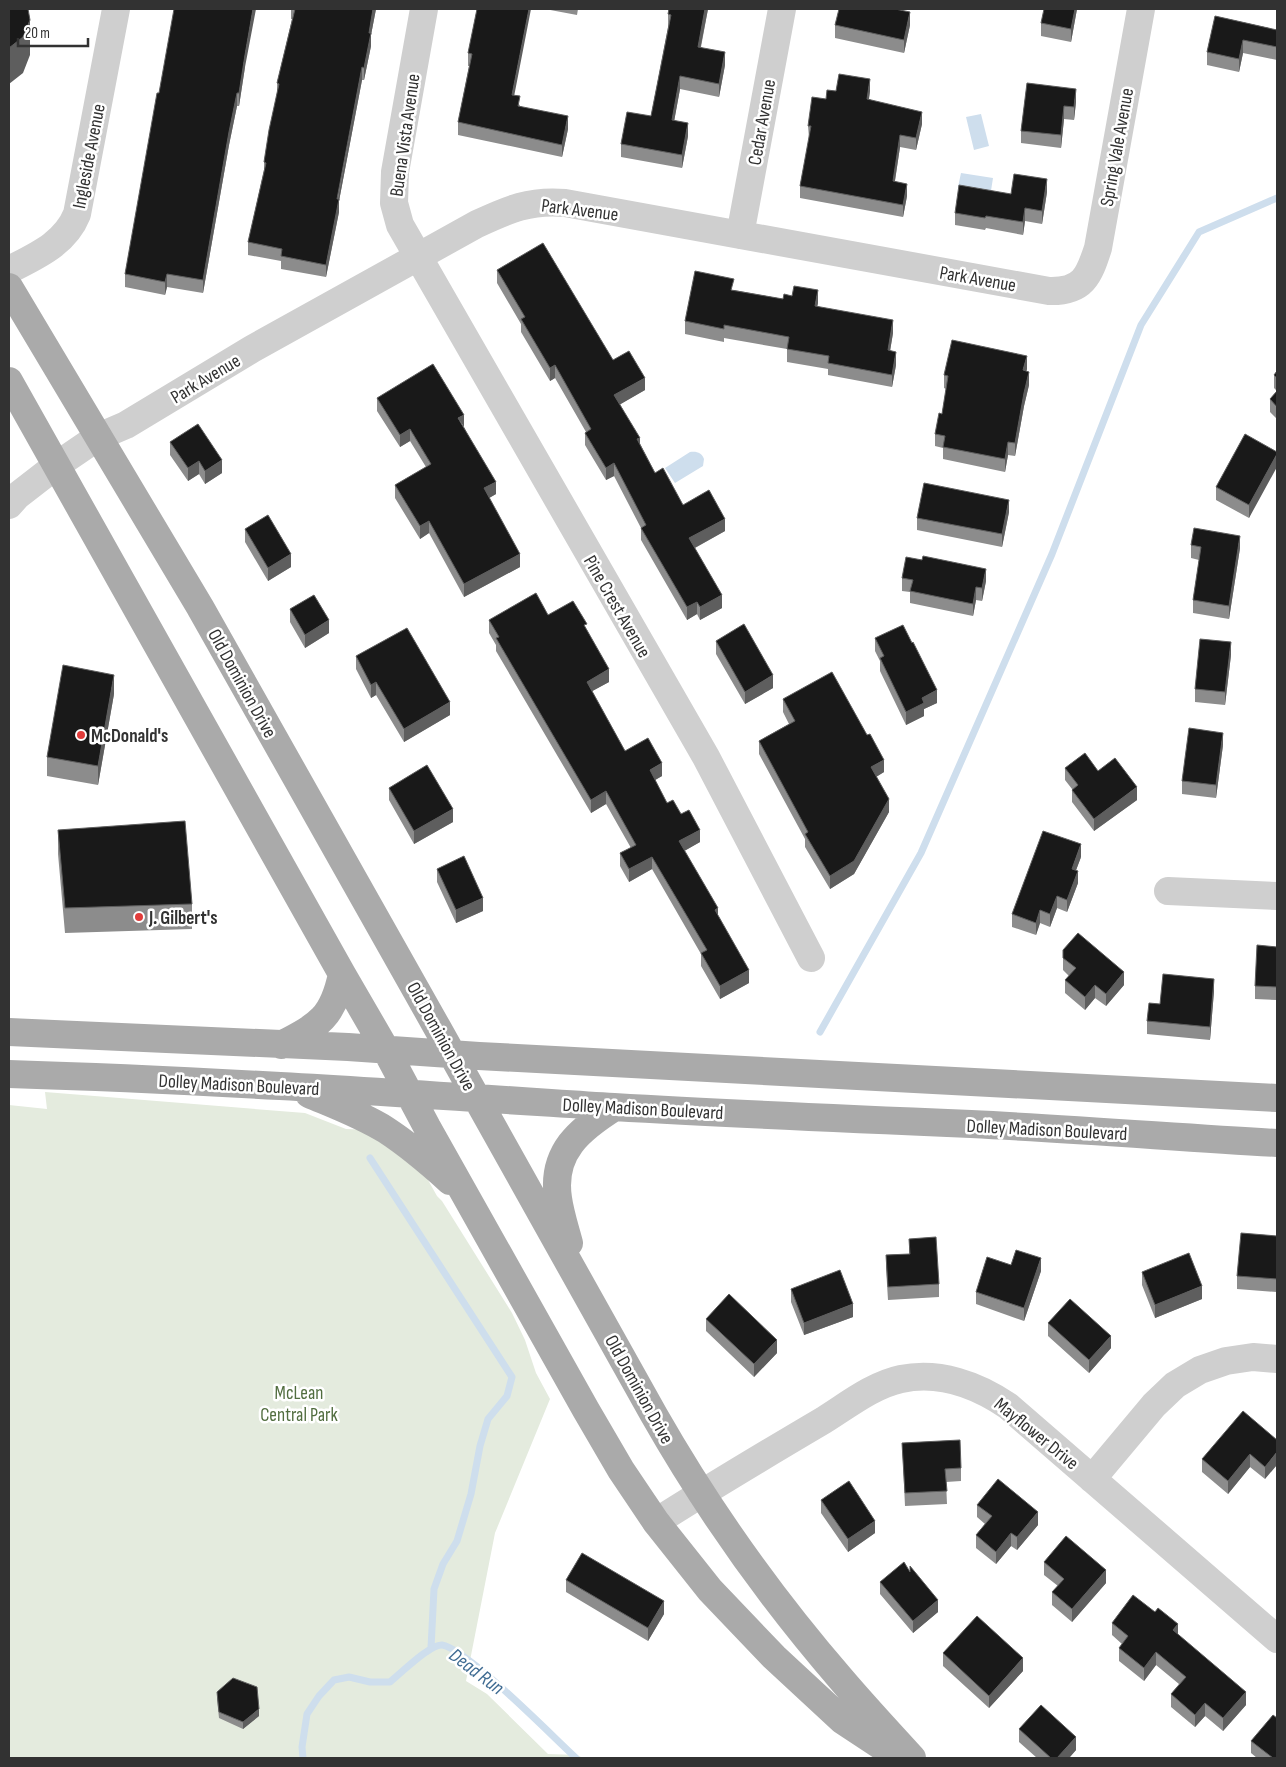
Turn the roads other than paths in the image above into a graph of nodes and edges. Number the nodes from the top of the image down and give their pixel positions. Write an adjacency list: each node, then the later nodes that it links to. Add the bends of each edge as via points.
1 (116, 9): 7 (street, Ingleside Avenue, via 80,204 73,224 54,245)
2 (424, 9): 6 (street, Buena Vista Avenue, via 394,189 400,225)
3 (782, 9): 5 (street, Cedar Avenue)
4 (1141, 9): 8 (street, Spring Vale Avenue, via 1098,248 1090,271)
5 (740, 235): 6 (street, Park Avenue, via 541,202 516,207 492,217); 8 (street, Park Avenue, via 1049,291 1068,290)
6 (417, 257): 11 (street, Park Avenue, via 252,349 126,425); 16 (street, Pine Crest Avenue, via 706,757)
7 (9, 270)
8 (1081, 283)
9 (9, 287): 11 (main road, Old Dominion Drive)
10 (9, 380): 12 (main road)
11 (98, 436): 12 (street); 21 (main road, Old Dominion Drive, via 205,616)
12 (57, 466): 13 (street); 17 (main road)
13 (9, 505)
14 (1168, 891): 15 (street)
15 (1277, 896)
16 (811, 958)
17 (342, 974): 19 (main road, via 338,994 326,1016); 20 (main road)
18 (9, 1032): 19 (main road)
19 (282, 1045): 20 (main road)
20 (386, 1050): 21 (main road); 24 (main road)
21 (452, 1054): 25 (main road, Old Dominion Drive); 26 (main road)
22 (9, 1074): 23 (main road, Dolley Madison Boulevard)
23 (294, 1087): 24 (main road, Dolley Madison Boulevard); 29 (main road, via 385,1129)
24 (409, 1093): 25 (main road, Dolley Madison Boulevard); 29 (main road)
25 (476, 1098): 27 (main road, Dolley Madison Boulevard); 30 (main road, Old Dominion Drive)
26 (1277, 1098)
27 (614, 1107): 28 (main road, Dolley Madison Boulevard); 30 (main road, via 576,1136 559,1166 558,1198)
28 (1277, 1143)
29 (464, 1193): 34 (main road, via 625,1477)
30 (577, 1276): 33 (main road, Old Dominion Drive)
31 (1277, 1359): 32 (street, via 1253,1357 1226,1361 1200,1370 1175,1385 1154,1405)
32 (1092, 1479): 33 (street, Mayflower Drive, via 994,1397 947,1379 916,1377 888,1382); 35 (street, Mayflower Drive)
33 (701, 1493): 34 (street, Mayflower Drive); 37 (main road, Old Dominion Drive, via 794,1621)
34 (656, 1522): 36 (main road, via 710,1590 774,1657 842,1720)
35 (1277, 1639)
36 (899, 1758)
37 (912, 1758)

